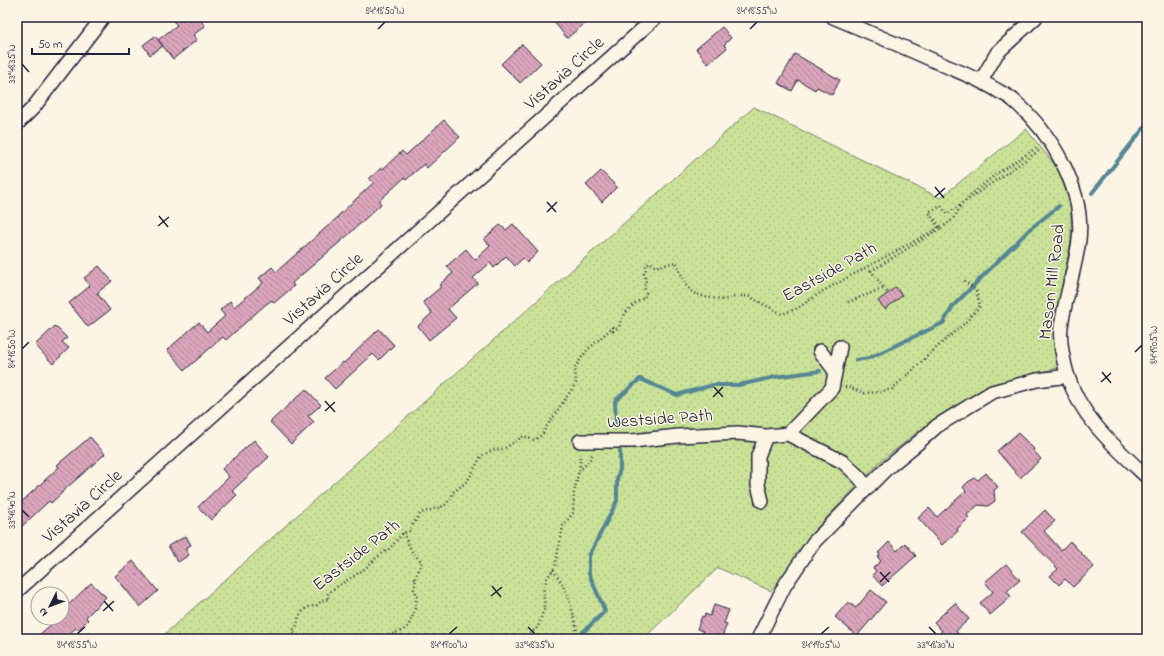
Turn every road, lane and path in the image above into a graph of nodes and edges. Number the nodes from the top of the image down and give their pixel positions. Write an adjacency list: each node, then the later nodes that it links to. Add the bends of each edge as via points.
1 (103, 17): 6 (street, via 33,108)
2 (656, 17): 29 (street, Vistavia Circle)
3 (833, 17): 5 (street, Mason Mill Road)
4 (1036, 17): 5 (street, via 997,53)
5 (981, 81): 17 (street, Mason Mill Road, via 1012,99 1040,126 1065,168 1076,199 1079,240 1061,328 1062,351)
6 (17, 124)
7 (963, 203): 7 (path, Eastside Path, via 996,174 1039,148); 9 (path, via 952,220); 27 (path, Eastside Path, via 948,214 941,206 929,212 938,228 823,291 798,308 782,314 748,296 723,300 705,297 685,284 676,262 656,267 650,262 646,265 644,274 644,298 634,303 621,320 619,327 613,331 613,327 582,357 575,368 576,383 542,435 534,440 524,436 502,449 484,454 470,477 453,492 451,499 444,506 421,513 410,531)
8 (931, 213): 9 (path)
9 (941, 228): 11 (path, via 872,271)
10 (962, 279): 18 (path, via 976,290 980,306 964,324 892,389 864,393 848,387)
11 (884, 288): 12 (path); 13 (path)
12 (887, 292)
13 (848, 302)
14 (840, 347): 16 (street)
15 (820, 351): 16 (street)
16 (835, 370): 18 (street)
17 (1068, 376): 24 (street, Mason Mill Road, via 1077,398 1093,423); 25 (street, via 1037,380 992,392 937,426 886,469)
18 (832, 388): 19 (street)
19 (788, 434): 20 (street, Westside Path); 25 (street, via 843,462)
20 (766, 436): 22 (street, Westside Path, via 738,433); 26 (street, via 758,456 758,485)
21 (580, 441): 22 (street); 23 (path)
22 (598, 442): 23 (path, Westside Path, via 589,461)
23 (579, 471): 28 (path, Westside Path, via 573,513 563,526)
24 (1147, 477)
25 (868, 488): 34 (street, via 814,542 785,585)
26 (762, 501)
27 (403, 533): 30 (path, Eastside Path, via 366,568 329,592 327,595 330,599 306,608 299,616 294,629 295,635); 31 (path, via 412,552 422,562 415,578 414,590 418,598 414,612 402,630 382,636 375,635)
28 (553, 570): 32 (path, Westside Path, via 544,588 544,609 538,627); 33 (path, via 565,589 575,619 577,632 574,638)
29 (17, 591)
30 (290, 639)
31 (370, 639)
32 (524, 639)
33 (570, 639)
34 (758, 639)

